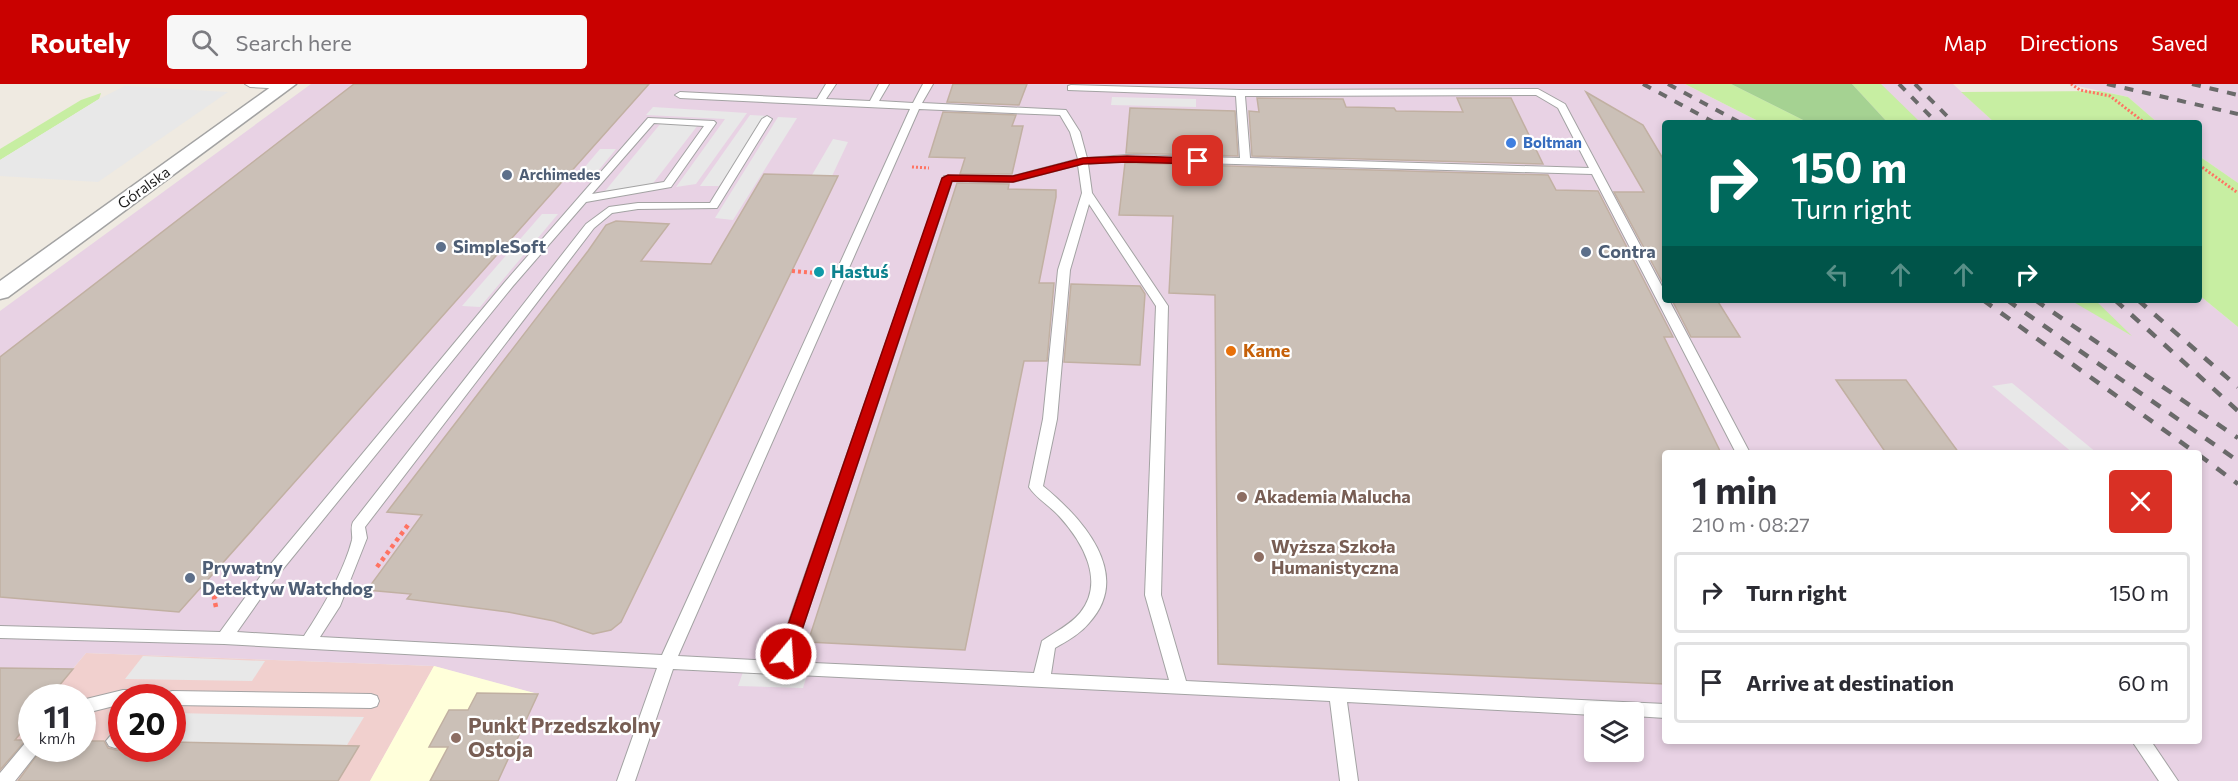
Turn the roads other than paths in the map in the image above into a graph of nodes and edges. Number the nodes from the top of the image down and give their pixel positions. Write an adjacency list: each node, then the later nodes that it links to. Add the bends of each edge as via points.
1 (250, 84): 6 (lane)
2 (688, 84): 9 (lane, via 680,95)
3 (831, 84): 9 (lane)
4 (885, 84): 10 (lane)
5 (928, 84): 11 (lane)
6 (286, 85): 18 (street, Góralska)
7 (1240, 93): 8 (lane); 14 (lane); 15 (lane, via 1538,93 1562,106)
8 (1068, 97): 11 (lane); 13 (lane)
9 (820, 101): 10 (lane)
10 (874, 104): 11 (lane)
11 (916, 106): 25 (lane)
12 (767, 119): 24 (lane, via 713,206 609,210 590,226 358,526 360,538 332,606)
13 (1083, 161): 14 (lane); 16 (lane); 26 (lane, via 1013,179 948,178)
14 (1245, 162): 15 (lane)
15 (1595, 171): 19 (lane)
16 (1087, 193): 27 (lane, via 1064,270 1050,419 1036,487 1076,525 1101,573 1097,601 1087,617 1048,645); 28 (lane, via 1162,306 1153,595)
17 (584, 199): 17 (lane, via 651,120 711,123 667,185); 23 (lane, via 265,581)
18 (0, 292)
19 (1662, 299)
20 (1664, 303): 21 (lane)
21 (1741, 450)
22 (0, 632): 23 (lane)
23 (224, 638): 24 (lane)
24 (308, 643): 25 (lane)
25 (667, 662): 26 (lane); 36 (lane)
26 (781, 668): 27 (lane)
27 (1041, 681): 28 (lane)
28 (1180, 688): 29 (lane)
29 (1338, 696): 32 (lane); 37 (lane)
30 (186, 698): 31 (lane)
31 (372, 701)
32 (1662, 711)
33 (2143, 744): 38 (lane)
34 (20, 762): 35 (lane)
35 (4, 781)
36 (626, 781)
37 (1349, 781)
38 (2169, 781)

